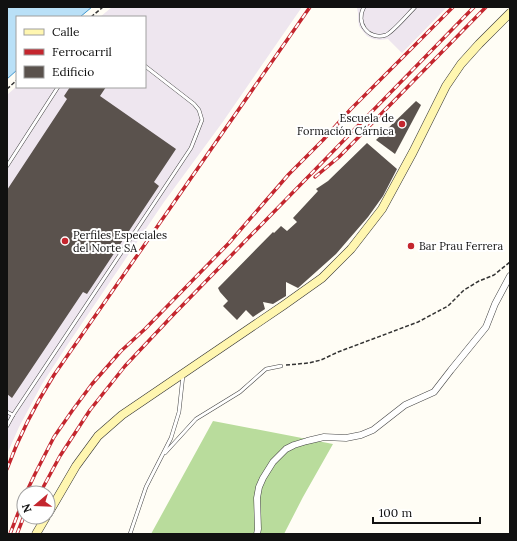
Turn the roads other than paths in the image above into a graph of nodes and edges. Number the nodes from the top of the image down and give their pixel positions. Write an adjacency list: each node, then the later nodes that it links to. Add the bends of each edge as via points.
1 (364, 7): 2 (lane, via 362,24 372,35 380,36 387,34)
2 (415, 7)
3 (510, 13): 9 (street, via 461,64 446,86 382,210 350,248 322,278)
4 (146, 67): 11 (lane, via 194,104 202,120 191,148)
5 (57, 88): 6 (lane)
6 (7, 166)
7 (510, 276): 18 (street, via 486,327 434,392 405,405 373,430 362,435 346,438 324,437 307,441 286,449 273,462 259,487)
8 (281, 366): 13 (lane, via 266,369 240,392 196,419)
9 (183, 373): 13 (lane, via 179,412); 14 (street, via 122,415 98,436 76,466)
10 (7, 412): 11 (lane)
11 (13, 416): 12 (lane)
12 (7, 426)
13 (162, 457): 17 (lane, via 146,487)
14 (56, 500)
15 (41, 525): 16 (street)
16 (36, 534)
17 (130, 534)
18 (257, 534)

